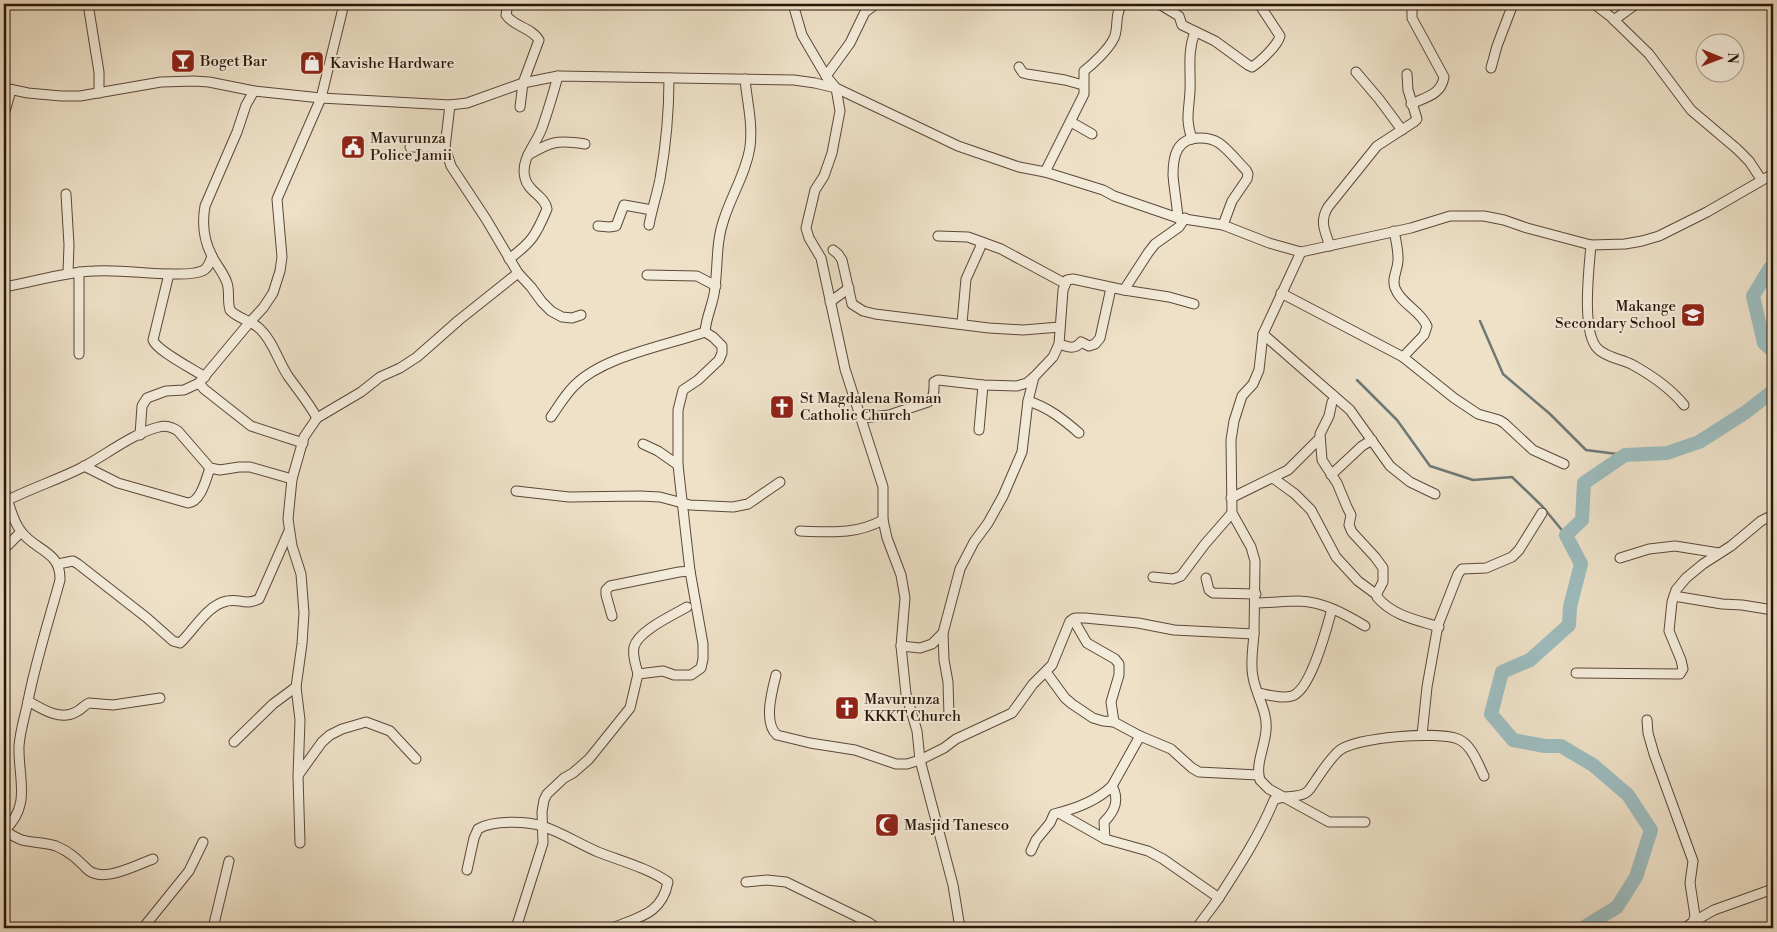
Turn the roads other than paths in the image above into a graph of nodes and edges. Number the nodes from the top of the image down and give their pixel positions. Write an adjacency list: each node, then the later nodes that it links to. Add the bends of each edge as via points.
1 (88, 4): 28 (street, via 99,72)
2 (344, 4): 29 (street)
3 (508, 4): 23 (street, via 506,10 510,21 532,32 539,40)
4 (793, 4): 20 (street, via 802,36)
5 (876, 4): 20 (street, via 865,12 850,43)
6 (1123, 4): 24 (street, via 1118,10 1114,39 1084,71)
7 (1159, 4): 14 (street, via 1179,16 1182,25)
8 (1259, 4): 14 (street, via 1280,36 1279,41 1252,67 1215,41)
9 (1412, 4): 30 (street, via 1412,18 1444,77 1438,92)
10 (1513, 4): 16 (street)
11 (1594, 4): 13 (street)
12 (1636, 4): 13 (street)
13 (1614, 20): 46 (street, via 1649,54 1691,110 1737,149)
14 (1195, 32): 38 (street, via 1190,55 1187,109)
15 (1019, 67): 24 (street, via 1027,74)
16 (1491, 68)
17 (1356, 72): 36 (street)
18 (1407, 74): 30 (street)
19 (558, 76): 21 (street); 23 (street); 35 (street)
20 (826, 76): 25 (street)
21 (669, 78): 22 (street); 48 (street, via 666,137)
22 (745, 79): 25 (street, via 815,82); 68 (street, via 752,123 750,147 745,170 719,239)
23 (523, 84): 31 (street, via 467,103); 32 (street)
24 (1082, 85): 34 (street, via 1084,94)
25 (836, 88): 44 (street, via 958,146 1019,167); 74 (street, via 840,111 832,153 815,190 806,228 821,258)
26 (7, 89): 28 (street, via 61,96); 33 (street)
27 (254, 91): 28 (street, via 194,81 161,82); 29 (street); 60 (street, via 205,206 204,224)
28 (99, 93)
29 (321, 98): 31 (street); 77 (street, via 277,199 282,257 277,283 263,308)
30 (1411, 104): 36 (street, via 1417,118)
31 (450, 105): 42 (street)
32 (520, 107)
33 (4, 115)
34 (1071, 122): 37 (street); 44 (street)
35 (541, 130): 39 (street); 43 (street)
36 (1402, 130): 57 (street, via 1377,146 1323,215 1322,225)
37 (1092, 134)
38 (1192, 139): 49 (street, via 1181,144 1175,159 1173,176); 51 (street, via 1207,138 1218,142 1248,174 1232,201)
39 (548, 143): 40 (street); 43 (street)
40 (585, 144)
41 (410, 147): 42 (street)
42 (445, 147): 61 (street, via 451,166)
43 (528, 155): 61 (street, via 524,178 544,201 546,209 536,234)
44 (1045, 172): 49 (street)
45 (1773, 174): 46 (street)
46 (1762, 179): 56 (street, via 1659,236 1624,244)
47 (66, 194): 63 (street)
48 (652, 210): 50 (street); 52 (street, via 624,204 616,226)
49 (1181, 218): 51 (street); 72 (street, via 1180,227 1156,244)
50 (649, 224)
51 (1224, 224): 59 (street)
52 (598, 226)
53 (1394, 231): 56 (street, via 1450,216 1484,216); 57 (street); 84 (street, via 1398,259 1393,280 1395,289 1423,317 1427,326 1424,335)
54 (938, 236): 55 (street, via 968,237)
55 (981, 242): 67 (street, via 1001,249); 78 (street, via 966,280)
56 (1591, 245): 90 (street, via 1588,324 1593,342 1606,354 1633,364)
57 (1330, 246): 59 (street)
58 (832, 250): 70 (street, via 842,260)
59 (1301, 252): 73 (street)
60 (212, 256): 65 (street, via 204,271); 77 (street, via 226,278 230,310)
61 (509, 259): 64 (street)
62 (79, 272): 63 (street); 65 (street, via 107,270); 83 (street)
63 (68, 273): 69 (street)
64 (518, 273): 76 (street, via 551,311 562,318); 92 (street, via 417,357)
65 (168, 274): 86 (street, via 153,340 155,345)
66 (647, 275): 68 (street, via 697,276)
67 (1064, 283): 71 (street, via 1073,279); 79 (street)
68 (716, 286): 80 (street)
69 (4, 287)
70 (849, 288): 74 (street); 78 (street, via 852,304 863,311)
71 (1111, 288): 72 (street); 82 (street, via 1100,338 1095,344 1089,346 1081,342 1070,348)
72 (1124, 290): 75 (street)
73 (1281, 293): 81 (street); 84 (street)
74 (830, 302): 93 (street, via 845,369)
75 (1194, 304)
76 (581, 315)
77 (249, 322): 86 (street); 92 (street, via 266,336)
78 (962, 323): 79 (street, via 1012,330)
79 (1060, 327): 82 (street)
80 (705, 332): 91 (street, via 625,356 598,370 574,386); 101 (street, via 722,346 722,353 698,380 683,390 678,410)
81 (1263, 334): 98 (street, via 1350,410); 112 (street, via 1259,370 1242,396 1234,422 1231,440)
82 (1059, 344): 85 (street)
83 (79, 354)
84 (1403, 356): 102 (street, via 1454,398 1478,414 1499,420 1533,450)
85 (1034, 377): 87 (street, via 1017,386); 88 (street)
86 (202, 380): 96 (street, via 184,390 166,391 146,398 142,406); 99 (street, via 204,389 251,426)
87 (983, 385): 93 (street, via 938,380 934,382 932,400 890,415); 94 (street)
88 (1028, 401): 95 (street, via 1048,410); 139 (street, via 1022,452 1003,496 960,569)
89 (1332, 402): 97 (street)
90 (1684, 405)
91 (551, 417)
92 (317, 418): 99 (street)
93 (862, 418): 118 (street, via 883,487)
94 (979, 430)
95 (1079, 433)
96 (140, 435): 103 (street); 104 (street, via 158,427 172,427)
97 (1320, 438): 105 (street, via 1322,460); 106 (street, via 1288,470)
98 (1372, 440): 105 (street); 111 (street, via 1390,466)
99 (303, 443): 107 (street)
100 (643, 444): 101 (street)
101 (678, 464): 114 (street)
102 (1564, 464)
103 (84, 466): 104 (street, via 118,483 188,503 198,497); 113 (street)
104 (210, 468): 107 (street, via 250,467)
105 (1331, 475): 129 (street, via 1351,515 1349,525 1352,532 1383,568 1383,582)
106 (1273, 478): 112 (street); 129 (street, via 1311,510 1336,557 1358,581)
107 (292, 479): 119 (street)
108 (780, 482): 114 (street, via 748,504 733,507)
109 (4, 490): 113 (street)
110 (516, 491): 114 (street, via 569,497 660,497)
111 (1435, 494)
112 (1232, 498): 115 (street)
113 (8, 500): 121 (street)
114 (683, 503): 126 (street)
115 (1232, 513): 127 (street, via 1181,576); 131 (street, via 1255,556)
116 (1542, 513): 138 (street, via 1512,557 1486,568 1460,571)
117 (1773, 515): 123 (street)
118 (882, 520): 120 (street, via 866,528 834,532); 141 (street, via 905,598)
119 (289, 531): 125 (street, via 259,599 246,603 232,600 216,605 180,643 173,641 78,564 73,561); 146 (street, via 301,574 304,613)
120 (800, 531)
121 (21, 532): 122 (street); 125 (street)
122 (4, 549)
123 (1719, 553): 124 (street, via 1675,546 1649,549); 130 (street, via 1686,578)
124 (1620, 558)
125 (58, 564): 149 (street, via 60,580)
126 (690, 571): 135 (street, via 610,586 606,595); 144 (street, via 703,644 701,668 691,675 674,676 652,671)
127 (1153, 577)
128 (1206, 578): 131 (street, via 1208,590 1213,593)
129 (1377, 595): 138 (street, via 1397,613)
130 (1674, 596): 134 (street); 143 (street, via 1669,630 1681,660 1680,674)
131 (1256, 598): 133 (street, via 1276,603 1299,601 1320,604); 140 (street)
132 (687, 607): 144 (street, via 636,641 634,658)
133 (1332, 609): 137 (street); 147 (street, via 1318,656 1303,688 1293,696)
134 (1773, 610)
135 (612, 616)
136 (1073, 618): 140 (street, via 1138,622 1174,630); 142 (street); 152 (street, via 1087,643 1119,664 1111,702)
137 (1366, 626)
138 (1439, 627): 153 (street, via 1429,671)
139 (942, 633): 141 (street, via 932,644 920,648); 150 (street)
140 (1254, 634): 147 (street, via 1253,676)
141 (901, 646): 157 (street, via 906,694 917,731)
142 (1046, 672): 152 (street, via 1072,704 1093,718); 157 (street, via 1012,713)
143 (1576, 673)
144 (638, 674): 165 (street, via 630,708 589,759 547,794 542,812)
145 (776, 675): 157 (street, via 770,707 771,725 777,735 856,750 896,764)
146 (296, 688): 155 (street, via 273,704); 159 (street, via 300,720)
147 (1258, 693): 158 (street, via 1267,729)
148 (160, 698): 149 (street, via 113,705 89,703 67,715 44,711)
149 (28, 701): 166 (street, via 19,745 20,810)
150 (949, 716)
151 (1647, 720): 177 (street, via 1654,754 1693,861 1690,892 1695,910)
152 (1114, 722): 154 (street)
153 (1422, 735): 160 (street, via 1458,739 1469,748); 162 (street, via 1374,740 1343,748 1308,791 1301,795)
154 (1140, 736): 158 (street, via 1171,749 1199,772); 161 (street)
155 (234, 742)
156 (416, 759): 159 (street, via 390,731 366,722 330,735)
157 (920, 760): 183 (street, via 953,885)
158 (1258, 775): 162 (street, via 1263,784)
159 (298, 776): 169 (street)
160 (1484, 776)
161 (1112, 786): 163 (street, via 1085,804); 167 (street, via 1116,793 1115,808 1104,822)
162 (1282, 796): 164 (street, via 1329,822); 176 (street, via 1274,800 1266,821)
163 (1059, 813): 167 (street); 170 (street, via 1054,814)
164 (1365, 822)
165 (543, 826): 173 (street, via 512,822 480,827 474,838); 180 (street, via 541,851); 181 (street, via 668,882 666,894 651,912)
166 (4, 831): 171 (street, via 21,840 47,843 68,851 96,875 107,876)
167 (1105, 839): 176 (street, via 1164,859)
168 (203, 842): 178 (street, via 189,871)
169 (300, 843)
170 (1031, 851)
171 (153, 859)
172 (229, 861): 179 (street)
173 (467, 870)
174 (746, 882): 182 (street, via 786,882)
175 (1773, 886): 177 (street)
176 (1219, 898): 184 (street)
177 (1693, 922): 185 (street)
178 (144, 928)
179 (213, 928)
180 (516, 928)
181 (612, 928)
182 (877, 928)
183 (960, 928)
184 (1197, 928)
185 (1685, 928)

